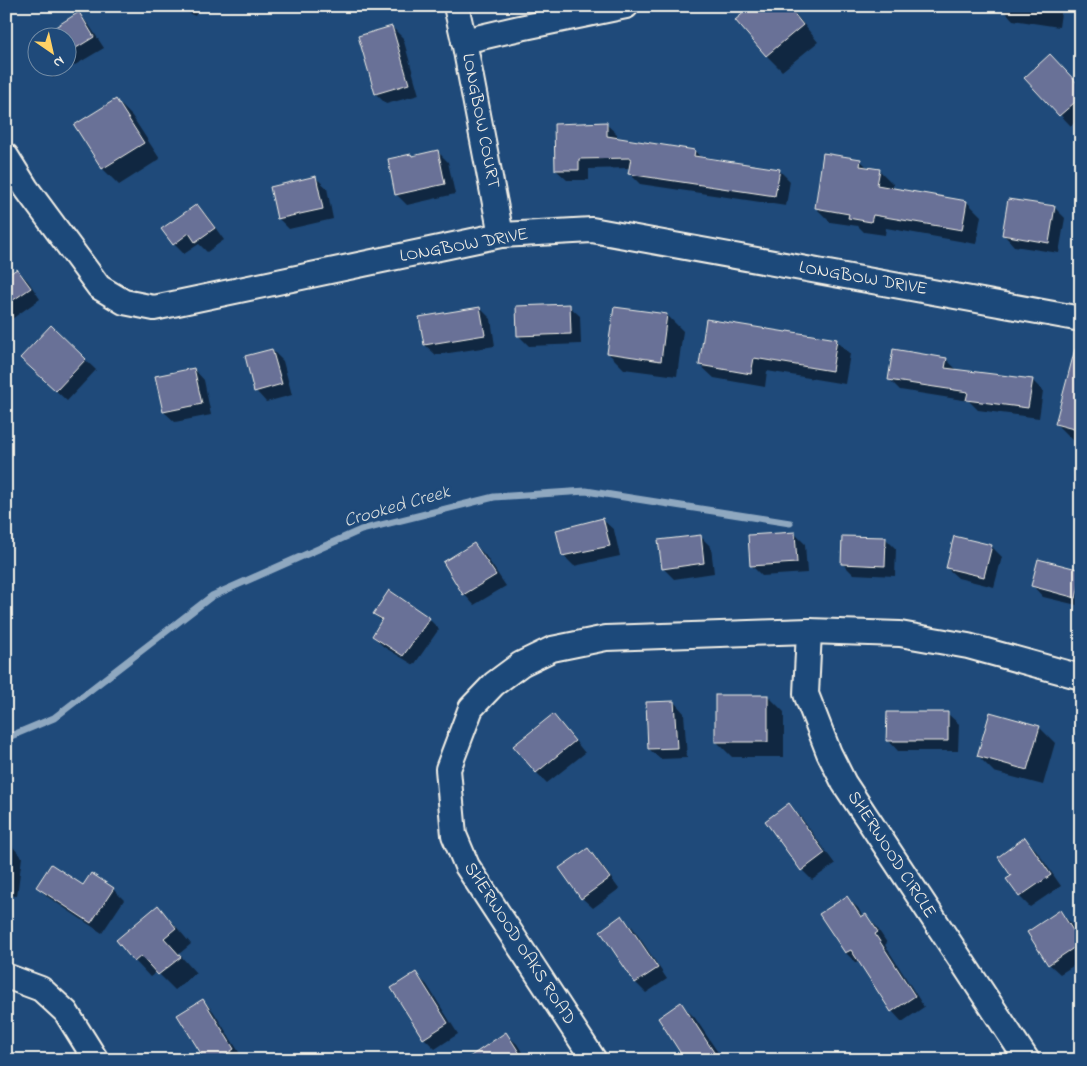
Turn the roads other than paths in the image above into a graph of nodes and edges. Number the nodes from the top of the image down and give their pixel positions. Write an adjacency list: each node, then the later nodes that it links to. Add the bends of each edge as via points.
1 (456, 6): 3 (street, LONGBOW COURT)
2 (626, 6): 3 (street)
3 (464, 40): 5 (street, LONGBOW COURT)
4 (6, 156): 5 (street, LONGBOW DRIVE, via 99,287 124,302 154,308)
5 (501, 235): 6 (street, LONGBOW DRIVE, via 592,230)
6 (1081, 318)
7 (809, 631): 8 (street, SHERWOOD OAKS ROAD, via 900,634 968,646); 11 (street, SHERWOOD OAKS ROAD, via 606,638 552,649 522,664 494,684 471,708 448,768 454,835 467,866); 12 (street, SHERWOOD CIRCLE, via 806,694 844,783)
8 (1081, 677)
9 (6, 976): 10 (street, via 41,989 66,1012)
10 (96, 1060)
11 (594, 1060)
12 (1027, 1060)

